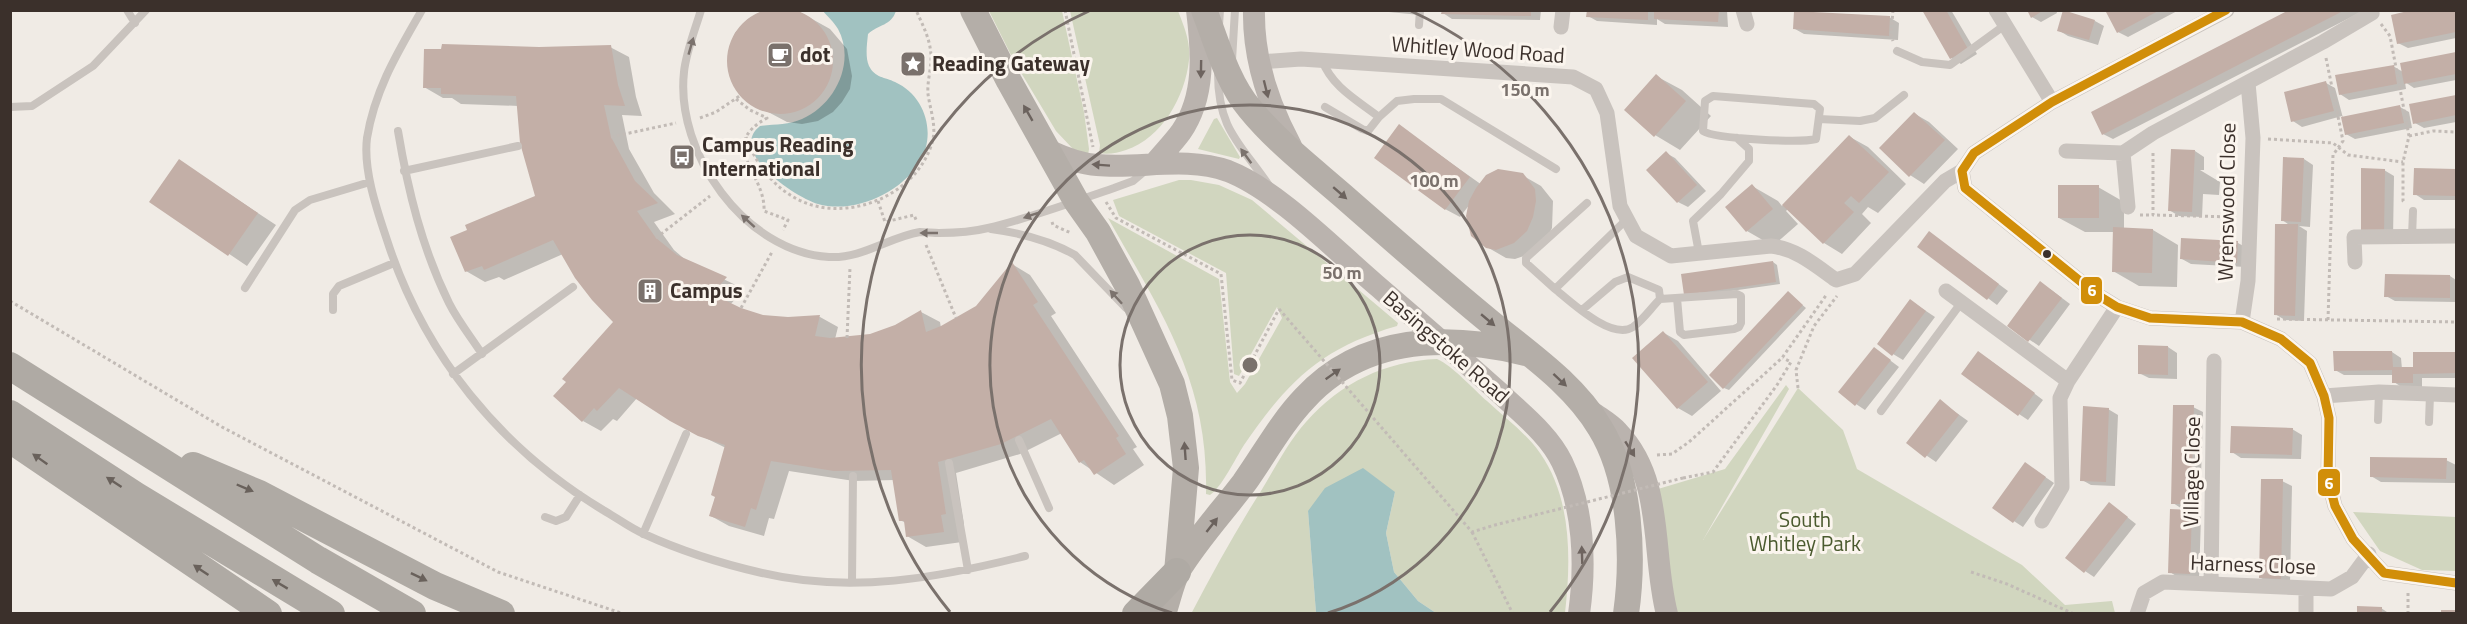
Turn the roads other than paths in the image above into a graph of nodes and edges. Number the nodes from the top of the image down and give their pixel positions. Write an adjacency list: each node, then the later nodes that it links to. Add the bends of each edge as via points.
1 (127, 10): 16 (lane)
2 (146, 10): 16 (lane)
3 (422, 10): 43 (lane, via 387,70 373,113 367,142)
4 (701, 10): 50 (lane, one-way to 4, via 921,232 848,256 829,257 795,251 753,225 718,189 698,152 685,103 684,71)
5 (1197, 10): 39 (main road, one-way to 39, via 1201,71 1197,97 1182,131)
6 (1204, 10): 20 (highway)
7 (1220, 10): 20 (lane)
8 (1235, 10): 25 (lane, via 1232,58)
9 (1254, 10): 23 (main road)
10 (1420, 10): 17 (lane)
11 (1563, 10): 19 (street)
12 (1996, 10): 18 (street)
13 (2227, 10): 27 (street)
14 (2372, 12): 24 (street, Wrenswood Close)
15 (974, 14): 35 (highway, one-way to 15)
16 (135, 22): 28 (lane, via 93,66 32,106)
17 (1419, 25)
18 (2005, 26): 21 (lane, via 1950,65 1922,62); 27 (street)
19 (1561, 27)
20 (1219, 47): 25 (highway); 45 (lane, one-way to 20, via 1225,121 1219,96)
21 (1897, 51)
22 (1322, 60): 23 (street, Whitley Wood Road); 30 (lane, via 1337,86); 49 (street, Whitley Wood Road, via 1573,77 1596,89 1607,113 1620,206)
23 (1260, 62): 38 (main road, one-way to 38, via 1271,106)
24 (2248, 83): 37 (street, Wrenswood Close); 66 (street, Wrenswood Close, via 2253,138 2248,281)
25 (1236, 88): 38 (highway, via 1249,108)
26 (1904, 95): 31 (lane, via 1875,118)
27 (2052, 102): 42 (street, via 1974,153)
28 (10, 107)
29 (1325, 107): 30 (lane, via 1368,131)
30 (1379, 117): 40 (lane, via 1397,101 1441,99)
31 (1819, 119): 33 (lane, via 1816,139 1810,141); 33 (lane, via 1820,109 1814,104 1713,96 1705,101 1703,131)
32 (398, 131): 41 (lane)
33 (1737, 138): 53 (lane, via 1749,148 1749,161 1693,221)
34 (518, 146): 41 (lane)
35 (1050, 151): 39 (main road, Basingstoke Road, one-way to 35, via 1095,165); 44 (highway)
36 (2066, 151): 37 (street)
37 (2123, 153): 47 (street)
38 (1296, 155): 70 (highway, one-way to 70)
39 (1154, 164): 44 (lane, via 1134,181); 45 (main road, Basingstoke Road, via 1214,167 1256,185)
40 (1556, 169)
41 (404, 171): 69 (lane, via 415,220 429,257 450,305)
42 (1962, 171): 53 (street, Whitley Wood Road, via 1945,181 1855,274 1840,279 1785,247); 63 (street, via 1965,188)
43 (370, 182): 55 (lane); 57 (lane, via 310,200 296,210)
44 (1076, 201): 50 (lane, one-way to 50); 67 (highway, via 1098,232)
45 (1280, 203): 68 (main road, Basingstoke Road)
46 (1587, 203): 58 (lane, via 1526,258 1526,263)
47 (2128, 207)
48 (2413, 212): 52 (lane)
49 (1626, 220): 53 (street, Whitley Wood Road, via 1636,236 1671,256); 58 (lane)
50 (987, 228): 67 (lane, one-way to 50, via 1075,255 1020,233)
51 (2457, 236): 52 (street)
52 (2412, 237): 54 (street, via 2355,237)
53 (1699, 253)
54 (2355, 262)
55 (394, 264): 64 (lane, via 339,286 333,294); 73 (lane, via 427,332)
56 (573, 287): 69 (lane)
57 (244, 288)
58 (1556, 289): 65 (lane)
59 (1946, 291): 62 (street)
60 (1677, 298): 60 (lane, via 1737,294 1741,296 1741,323 1734,329 1684,335 1680,332); 61 (lane)
61 (1660, 299): 65 (lane, via 1623,331); 65 (lane, via 1659,290 1628,277)
62 (1961, 303): 74 (street); 80 (lane)
63 (2117, 307): 66 (street, via 2150,318); 74 (street)
64 (333, 310)
65 (1582, 310)
66 (2242, 322): 78 (street, via 2281,339 2310,363)
67 (1154, 341): 98 (highway, one-way to 67, via 1185,447 1174,391)
68 (1443, 342): 70 (highway, via 1481,344); 98 (highway, one-way to 68, via 1316,386 1344,366 1382,350); 109 (main road, Basingstoke Road, one-way to 68, via 1582,543 1573,493 1562,461 1537,429)
69 (482, 354): 73 (lane)
70 (1529, 354): 79 (highway, one-way to 79)
71 (2214, 361): 100 (street, Village Close)
72 (10, 366): 84 (highway)
73 (453, 374): 90 (lane, via 504,435)
74 (2068, 381): 93 (street, via 2060,398 2062,487)
75 (2379, 392): 76 (street); 78 (street); 82 (lane)
76 (2430, 395): 77 (street); 83 (lane)
77 (2457, 395)
78 (2324, 396): 95 (street, via 2329,418 2328,479 2335,506 2353,538)
79 (1588, 409): 110 (highway, via 1612,456 1627,516 1630,551); 111 (main road, one-way to 111, via 1617,430 1628,444 1650,493)
80 (1881, 411)
81 (10, 414): 104 (highway, one-way to 81)
82 (2378, 420)
83 (2429, 422)
84 (114, 433): 105 (highway, via 318,561); 106 (highway, one-way to 106, via 259,494 425,581)
85 (686, 434): 94 (lane)
86 (10, 439): 103 (highway, one-way to 86)
87 (1019, 440): 91 (lane)
88 (948, 463): 97 (lane)
89 (853, 476): 99 (lane)
90 (580, 495): 92 (lane, via 566,517 556,521); 94 (lane)
91 (1050, 508)
92 (545, 517)
93 (2042, 521)
94 (643, 534): 99 (lane, via 706,558 764,574)
95 (2369, 554): 101 (street, via 2384,573); 102 (street, Harness Close, via 2352,577 2331,589)
96 (1025, 556): 97 (lane)
97 (968, 570): 99 (lane, via 922,579)
98 (1177, 572): 107 (highway); 108 (highway)
99 (852, 582)
100 (2211, 583): 102 (street, Harness Close); 112 (street, Harness Close, via 2163,582 2144,593)
101 (2457, 583)
102 (2306, 589): 113 (street)
103 (268, 614)
104 (331, 614)
105 (412, 614)
106 (501, 614)
107 (1136, 614)
108 (1163, 614)
109 (1579, 614)
110 (1626, 614)
111 (1667, 614)
112 (2137, 614)
113 (2306, 614)

